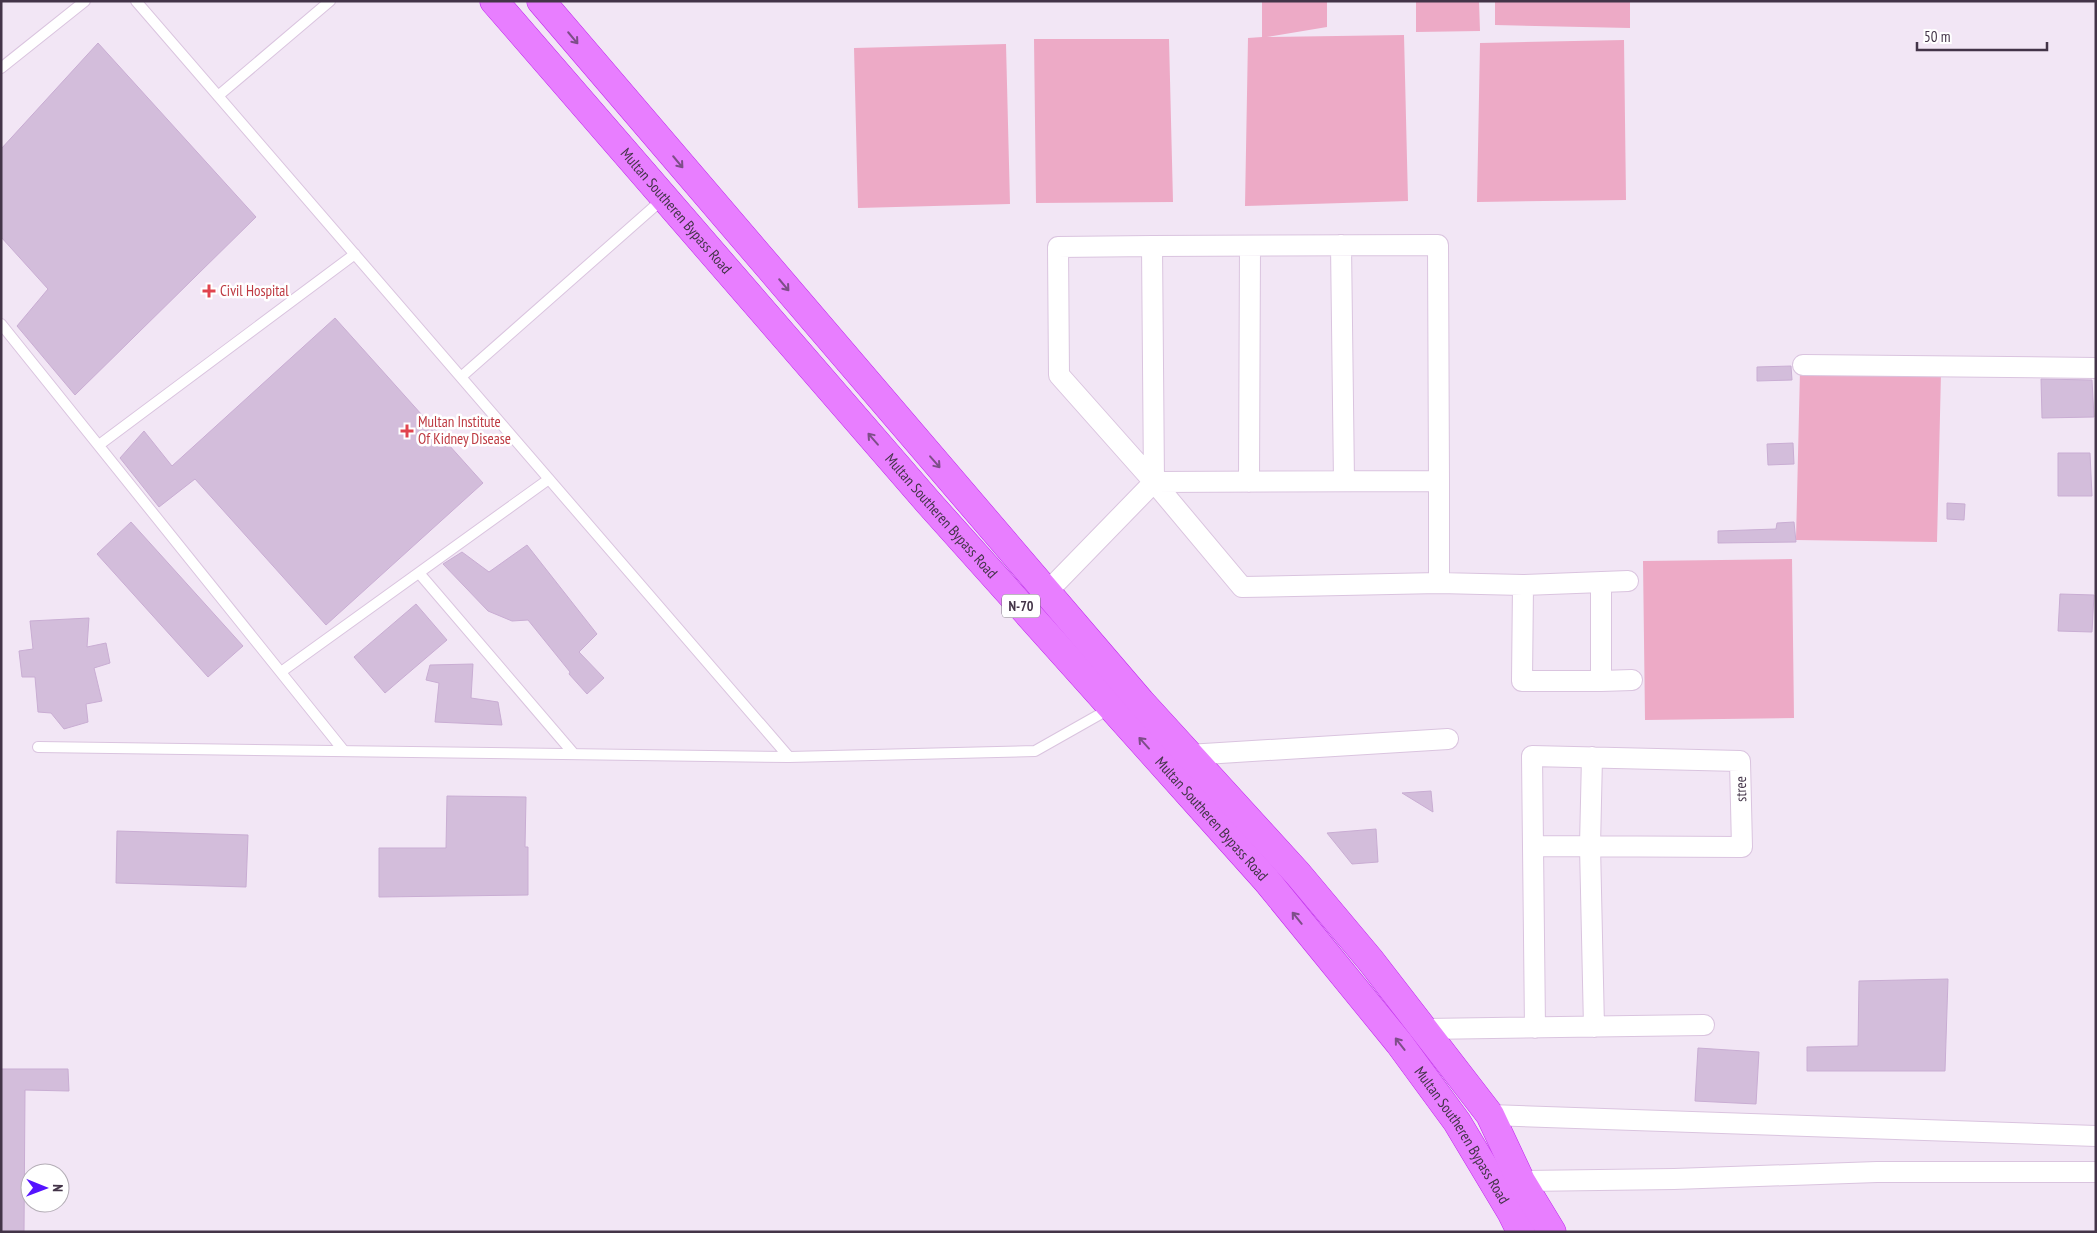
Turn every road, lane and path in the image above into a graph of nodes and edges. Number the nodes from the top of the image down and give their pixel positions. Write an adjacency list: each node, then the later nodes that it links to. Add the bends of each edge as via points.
1 (85, 1): 6 (lane)
2 (136, 1): 7 (lane)
3 (330, 1): 7 (lane)
4 (494, 1): 8 (highway, Multan Southeren Bypass Road / N-70)
5 (541, 1): 28 (highway, Multan Southeren Bypass Road / N-70, one-way to 28)
6 (1, 68)
7 (218, 96): 12 (lane)
8 (664, 198): 16 (lane); 32 (highway, Multan Southeren Bypass Road / N-70, one-way to 8)
9 (1342, 245): 11 (street); 19 (street, via 1438,245); 20 (street)
10 (1152, 246): 11 (street); 21 (street); 21 (street, via 1058,247 1058,336 1059,375)
11 (1250, 246): 22 (street)
12 (355, 254): 16 (lane); 17 (lane)
13 (1, 324): 17 (lane)
14 (1803, 365): 15 (street)
15 (2096, 368)
16 (461, 377): 18 (lane)
17 (99, 445): 29 (lane)
18 (549, 479): 23 (lane); 38 (lane)
19 (1439, 480): 20 (street); 26 (street)
20 (1344, 481): 22 (street)
21 (1154, 482): 22 (street); 26 (street, via 1242,587); 28 (street)
22 (1249, 482)
23 (419, 573): 29 (lane); 36 (lane)
24 (1628, 581): 25 (street)
25 (1601, 582): 27 (street); 31 (street)
26 (1439, 583): 27 (street)
27 (1523, 585): 31 (street, via 1522,681)
28 (1047, 592): 37 (highway, Multan Southeren Bypass Road / N-70)
29 (281, 672): 35 (lane)
30 (1632, 680): 31 (street)
31 (1601, 681)
32 (1112, 708): 38 (lane, via 1035,751); 50 (highway, Multan Southeren Bypass Road / N-70, one-way to 32, via 1457,1122 1399,1043 1267,880)
33 (1448, 739): 37 (street)
34 (38, 746): 35 (lane)
35 (344, 751): 36 (lane)
36 (574, 754): 38 (lane)
37 (1188, 755): 45 (highway, Multan Southeren Bypass Road / N-70, via 1298,874)
38 (789, 757)
39 (1592, 758): 40 (street, stree, via 1532,756); 41 (street); 41 (street, stree, via 1740,760 1742,847)
40 (1533, 846): 41 (street, stree); 44 (street, stree)
41 (1590, 846): 43 (street)
42 (1704, 1025): 43 (street)
43 (1594, 1027): 44 (street)
44 (1535, 1028): 45 (street)
45 (1424, 1029): 46 (highway, Multan Southeren Bypass Road / N-70)
46 (1490, 1115): 47 (street); 49 (highway, Multan Southeren Bypass Road / N-70)
47 (2096, 1136)
48 (2096, 1172): 49 (street, via 1877,1172)
49 (1521, 1181): 51 (highway, Multan Southeren Bypass Road / N-70)
50 (1521, 1232)
51 (1552, 1232)

